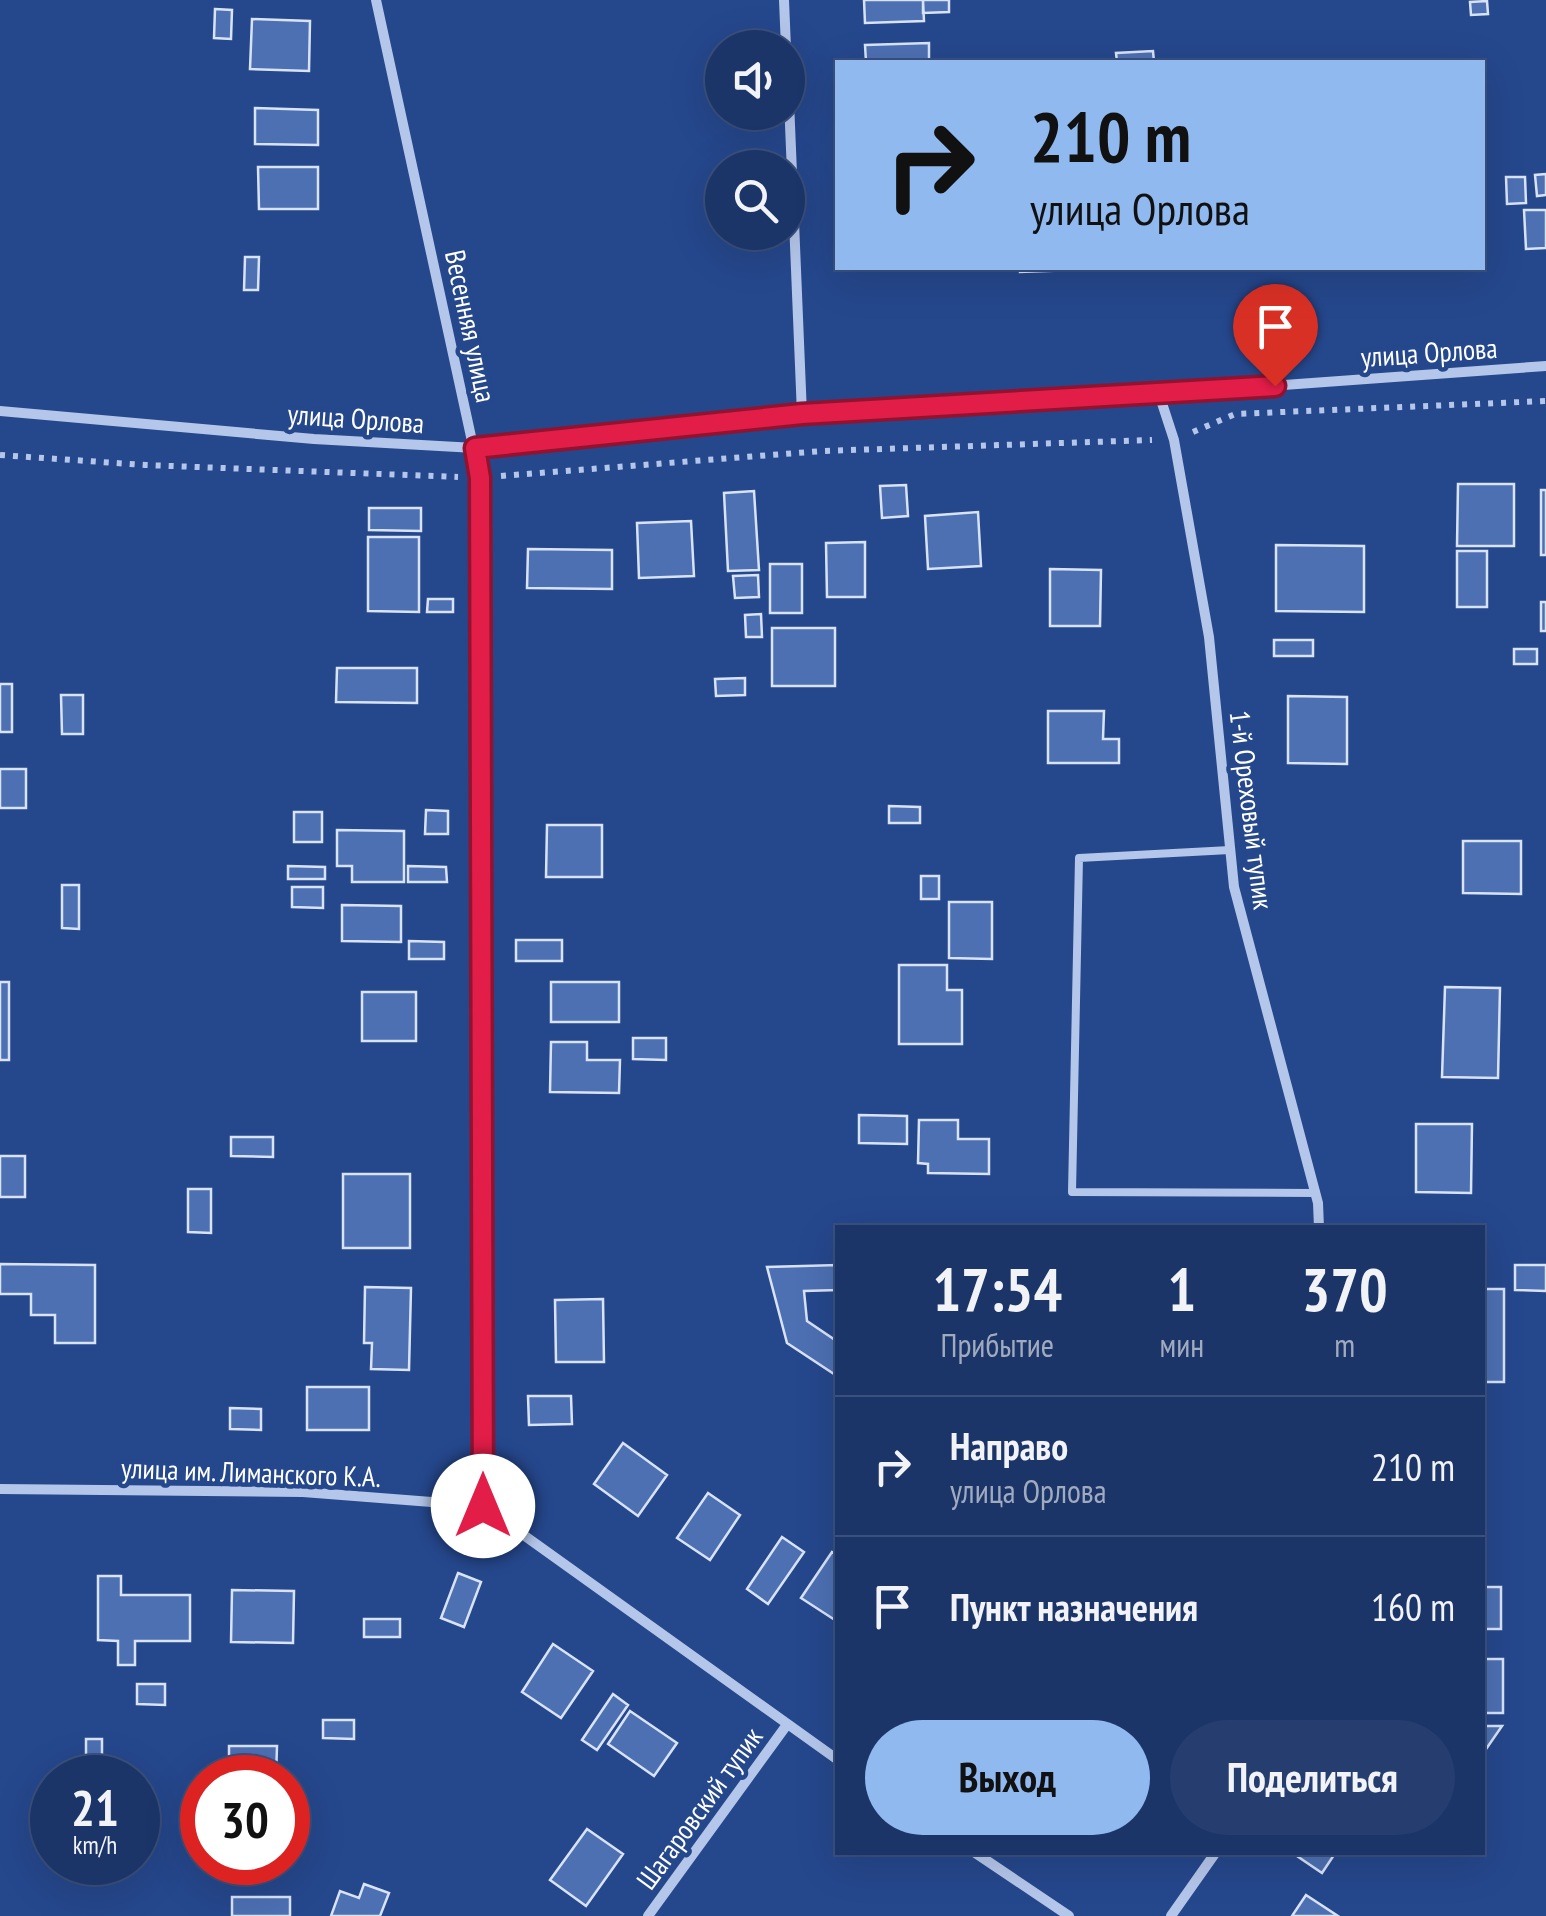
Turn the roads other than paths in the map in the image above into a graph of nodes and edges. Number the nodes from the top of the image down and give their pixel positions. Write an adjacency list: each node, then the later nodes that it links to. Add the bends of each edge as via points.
1 (376, 0): 9 (street, Весенняя улица)
2 (784, 0): 3 (street)
3 (785, 30)
4 (790, 130): 8 (street)
5 (1546, 366): 6 (street, улица Орлова)
6 (1159, 394): 8 (street, улица Орлова); 10 (street, 1-й Ореховый тупик, via 1174,440 1209,637)
7 (0, 411): 9 (street, улица Орлова)
8 (802, 414): 9 (street, улица Орлова)
9 (475, 448): 14 (street, Весенняя улица)
10 (1230, 850): 11 (street, 1-й Ореховый тупик, via 1234,888); 11 (lane, via 1079,858 1072,1192)
11 (1316, 1193): 12 (street, 1-й Ореховый тупик)
12 (1319, 1225)
13 (0, 1488): 14 (street, улица им. Лиманского К.А., via 303,1492)
14 (483, 1506): 15 (street)
15 (786, 1726): 16 (street); 19 (street, Шагаровский тупик)
16 (835, 1758)
17 (978, 1855): 20 (street)
18 (1214, 1855): 21 (street)
19 (648, 1916)
20 (1069, 1916)
21 (1172, 1916)

